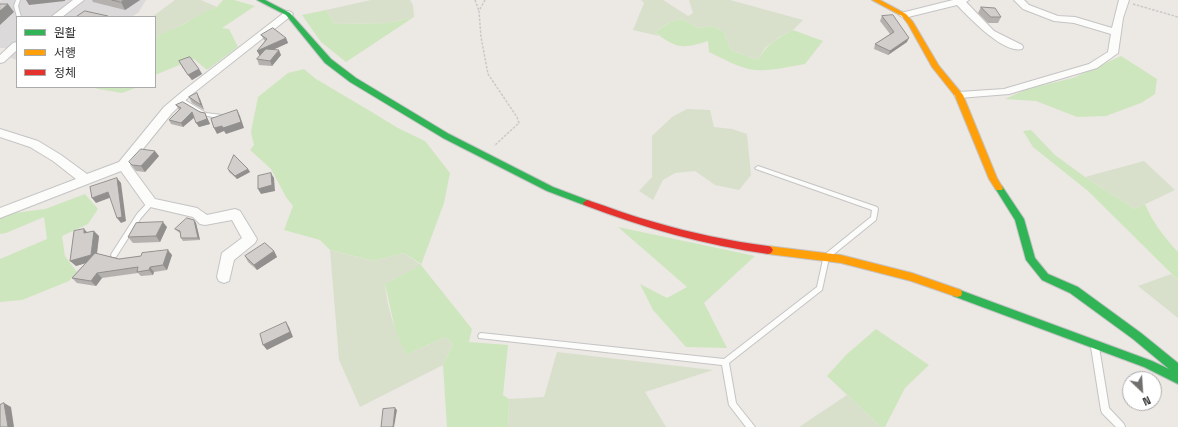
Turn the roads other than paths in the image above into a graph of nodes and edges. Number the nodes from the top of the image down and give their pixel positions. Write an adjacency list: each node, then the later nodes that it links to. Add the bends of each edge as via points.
1 (18, 0): 10 (lane, via 16,6)
2 (79, 0): 11 (street)
3 (260, 0): 8 (street)
4 (875, 0): 9 (street)
5 (961, 0): 9 (street); 14 (street, via 991,33)
6 (1019, 0): 12 (street, via 1026,7 1057,19 1075,20)
7 (1124, 0): 12 (street)
8 (288, 14): 17 (street); 26 (street, via 328,61 352,80 446,136 550,189 670,232 727,245)
9 (904, 15): 16 (street, via 936,67)
10 (19, 16)
11 (57, 16)
12 (1116, 32): 16 (street, via 1114,53 1093,66 1005,92)
13 (16, 46): 15 (street)
14 (1018, 47)
15 (0, 60)
16 (959, 95): 31 (street, via 993,179 1018,219 1031,260 1045,277 1074,290)
17 (180, 99): 18 (lane, via 205,114); 20 (street)
18 (222, 117)
19 (0, 133): 22 (street, via 34,144)
20 (122, 165): 22 (street); 23 (street)
21 (758, 168): 26 (lane, via 875,209 874,218)
22 (85, 179): 24 (street)
23 (151, 203): 25 (lane, via 139,216); 27 (street, via 197,213 205,220 235,214 250,239 227,257)
24 (0, 213)
25 (114, 255)
26 (826, 257): 29 (street, via 912,277); 30 (lane, via 820,288)
27 (224, 277)
28 (481, 336): 30 (lane)
29 (1094, 344): 32 (street, via 1148,364); 34 (lane, via 1105,410)
30 (725, 362): 33 (lane, via 733,405)
31 (1178, 370)
32 (1178, 379)
33 (751, 427)
34 (1121, 427)

